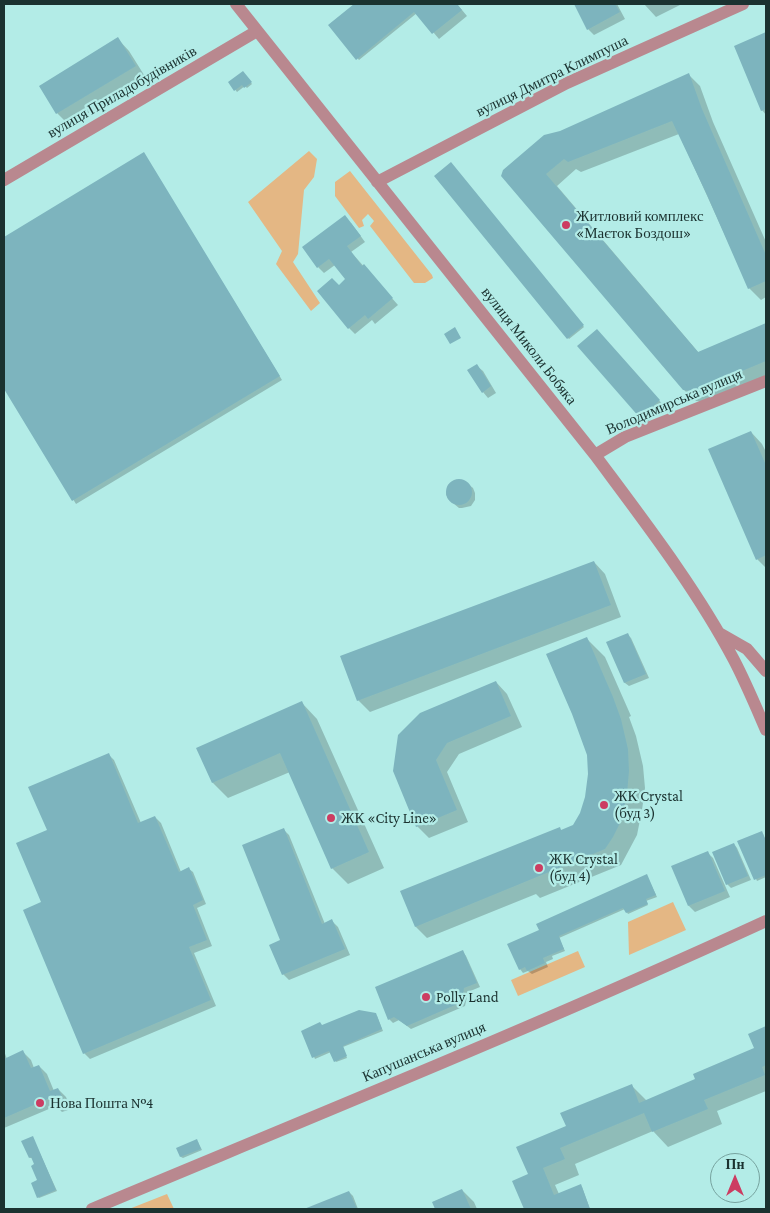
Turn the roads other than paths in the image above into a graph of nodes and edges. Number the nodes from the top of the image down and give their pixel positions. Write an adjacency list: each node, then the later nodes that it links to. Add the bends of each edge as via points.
1 (236, 4): 3 (street, вулиця Миколи Бобяка)
2 (743, 4): 5 (street, вулиця Дмитра Климпуша, via 567,83)
3 (257, 31): 4 (street, вулиця Приладобудівників); 5 (street, вулиця Миколи Бобяка)
4 (4, 180)
5 (377, 182): 7 (street, вулиця Миколи Бобяка)
6 (766, 381): 7 (street, Володимирська вулиця, via 625,438)
7 (595, 455): 8 (street, вулиця Миколи Бобяка, via 648,526)
8 (719, 632): 9 (street, via 747,649); 10 (street, вулиця Миколи Бобяка)
9 (766, 671)
10 (766, 730)
11 (766, 921): 12 (street, Капушанська вулиця, via 411,1077)
12 (92, 1209)

